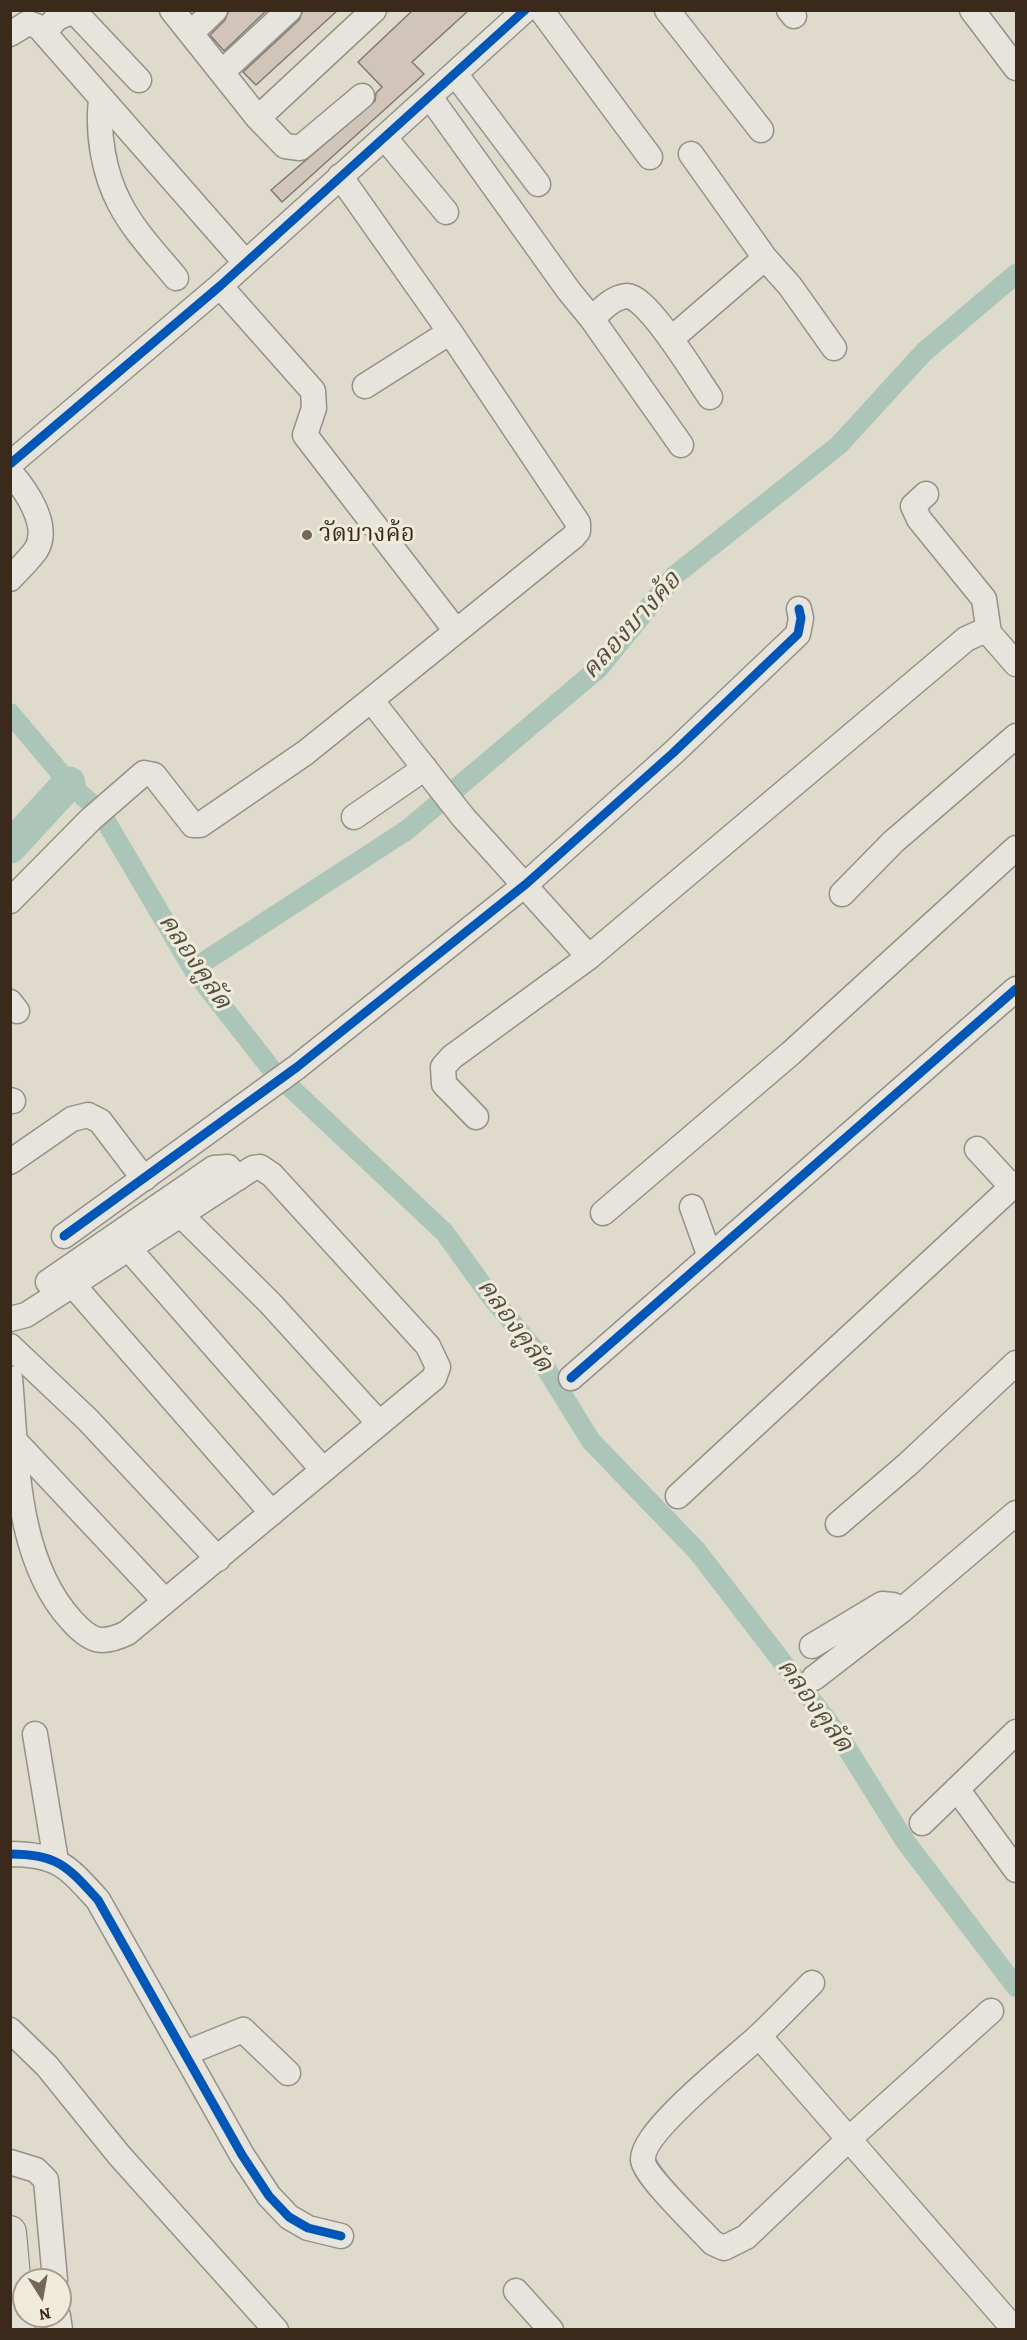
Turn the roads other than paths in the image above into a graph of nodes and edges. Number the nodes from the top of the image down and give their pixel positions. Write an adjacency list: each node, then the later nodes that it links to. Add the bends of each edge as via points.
1 (172, 10): 10 (street)
2 (215, 10): 10 (street)
3 (289, 10): 13 (street)
4 (374, 10): 19 (street)
5 (525, 10): 14 (street)
6 (542, 10): 23 (street)
7 (667, 10): 20 (street)
8 (972, 10): 12 (street)
9 (44, 32): 11 (street, via 28,23); 15 (street, via 57,18 74,10); 18 (street)
10 (190, 33): 13 (street)
11 (10, 34)
12 (1017, 68)
13 (222, 72): 19 (street)
14 (456, 75): 17 (street); 25 (street)
15 (139, 80)
16 (362, 96): 19 (street, via 300,148 285,146)
17 (430, 97): 21 (street); 31 (street)
18 (101, 100): 28 (street); 29 (street, via 100,132 108,173 120,204)
19 (258, 118)
20 (761, 130)
21 (385, 138): 24 (street); 26 (street)
22 (691, 154): 27 (street)
23 (650, 157)
24 (340, 176): 28 (street); 32 (street)
25 (538, 184)
26 (446, 212)
27 (765, 258): 33 (street); 34 (street)
28 (245, 262): 30 (street)
29 (176, 278)
30 (220, 286): 38 (street); 43 (street, via 313,391 314,408 305,435)
31 (592, 319): 33 (street, via 608,304 633,297); 37 (street)
32 (450, 332): 35 (street); 43 (street, via 578,523 573,537)
33 (671, 339): 36 (street)
34 (834, 348)
35 (365, 386)
36 (710, 398)
37 (681, 445)
38 (10, 464)
39 (10, 472): 41 (street, via 35,509 41,536 37,548)
40 (926, 494): 44 (street, via 913,506 919,519 984,599)
41 (10, 579)
42 (799, 609): 51 (street, via 798,634 673,753)
43 (456, 631): 46 (street)
44 (989, 633): 45 (street); 54 (street, via 966,639)
45 (1017, 664)
46 (371, 700): 48 (street); 53 (street, via 305,753 200,825 193,825 151,773 144,773 91,819)
47 (1017, 736): 52 (street, via 893,842)
48 (425, 768): 49 (street); 51 (street, via 463,817)
49 (354, 817)
50 (1017, 848): 63 (street, via 791,1053)
51 (526, 884): 54 (street); 60 (street, via 297,1067)
52 (842, 894)
53 (10, 901)
54 (589, 957): 56 (street, via 443,1067 444,1084)
55 (1017, 989): 67 (street)
56 (476, 1117)
57 (977, 1149): 61 (street)
58 (10, 1162): 60 (street, via 72,1119 88,1114 100,1121)
59 (238, 1178): 64 (street); 69 (street, via 228,1167 214,1168); 75 (street, via 257,1167 272,1175 428,1346 438,1367 434,1378)
60 (144, 1179): 65 (street)
61 (1014, 1185): 78 (street)
62 (692, 1207): 67 (street)
63 (603, 1213)
64 (180, 1214): 66 (street); 75 (street, via 270,1303)
65 (64, 1236)
66 (129, 1249): 68 (street); 77 (street)
67 (710, 1257): 74 (street)
68 (73, 1285): 70 (street, via 26,1315); 79 (street)
69 (10, 1310)
70 (10, 1319)
71 (10, 1346): 82 (street, via 88,1420)
72 (1017, 1363): 81 (street)
73 (10, 1378): 76 (street)
74 (571, 1378)
75 (379, 1423): 77 (street)
76 (15, 1440): 83 (street); 83 (street, via 27,1533 38,1570 78,1628 93,1639 110,1642)
77 (323, 1470): 79 (street)
78 (678, 1496)
79 (272, 1513): 82 (street)
80 (1017, 1513): 84 (street)
81 (838, 1524)
82 (218, 1559): 83 (street)
83 (165, 1601)
84 (902, 1610): 85 (street, via 893,1605 876,1607); 86 (street)
85 (812, 1647)
86 (814, 1678)
87 (1017, 1732): 89 (street)
88 (36, 1734): 92 (street)
89 (957, 1789): 90 (street); 93 (street)
90 (922, 1822)
91 (10, 1854): 92 (street)
92 (56, 1861): 98 (street, via 68,1867 98,1900)
93 (1017, 1870)
94 (812, 1983): 97 (street)
95 (991, 2011): 100 (street)
96 (10, 2030): 107 (street, via 47,2066 118,2155)
97 (759, 2036): 100 (street); 100 (street, via 672,2114 644,2149 642,2161 651,2175 713,2243 724,2248 746,2237)
98 (186, 2053): 99 (street, via 243,2030); 103 (street, via 269,2196 289,2217 308,2228)
99 (288, 2073)
100 (849, 2138): 109 (street)
101 (10, 2162): 104 (street, via 36,2170 46,2180)
102 (10, 2232): 106 (main road)
103 (342, 2236)
104 (54, 2268)
105 (516, 2291): 108 (street)
106 (19, 2330)
107 (276, 2330)
108 (551, 2330)
109 (1015, 2330)

